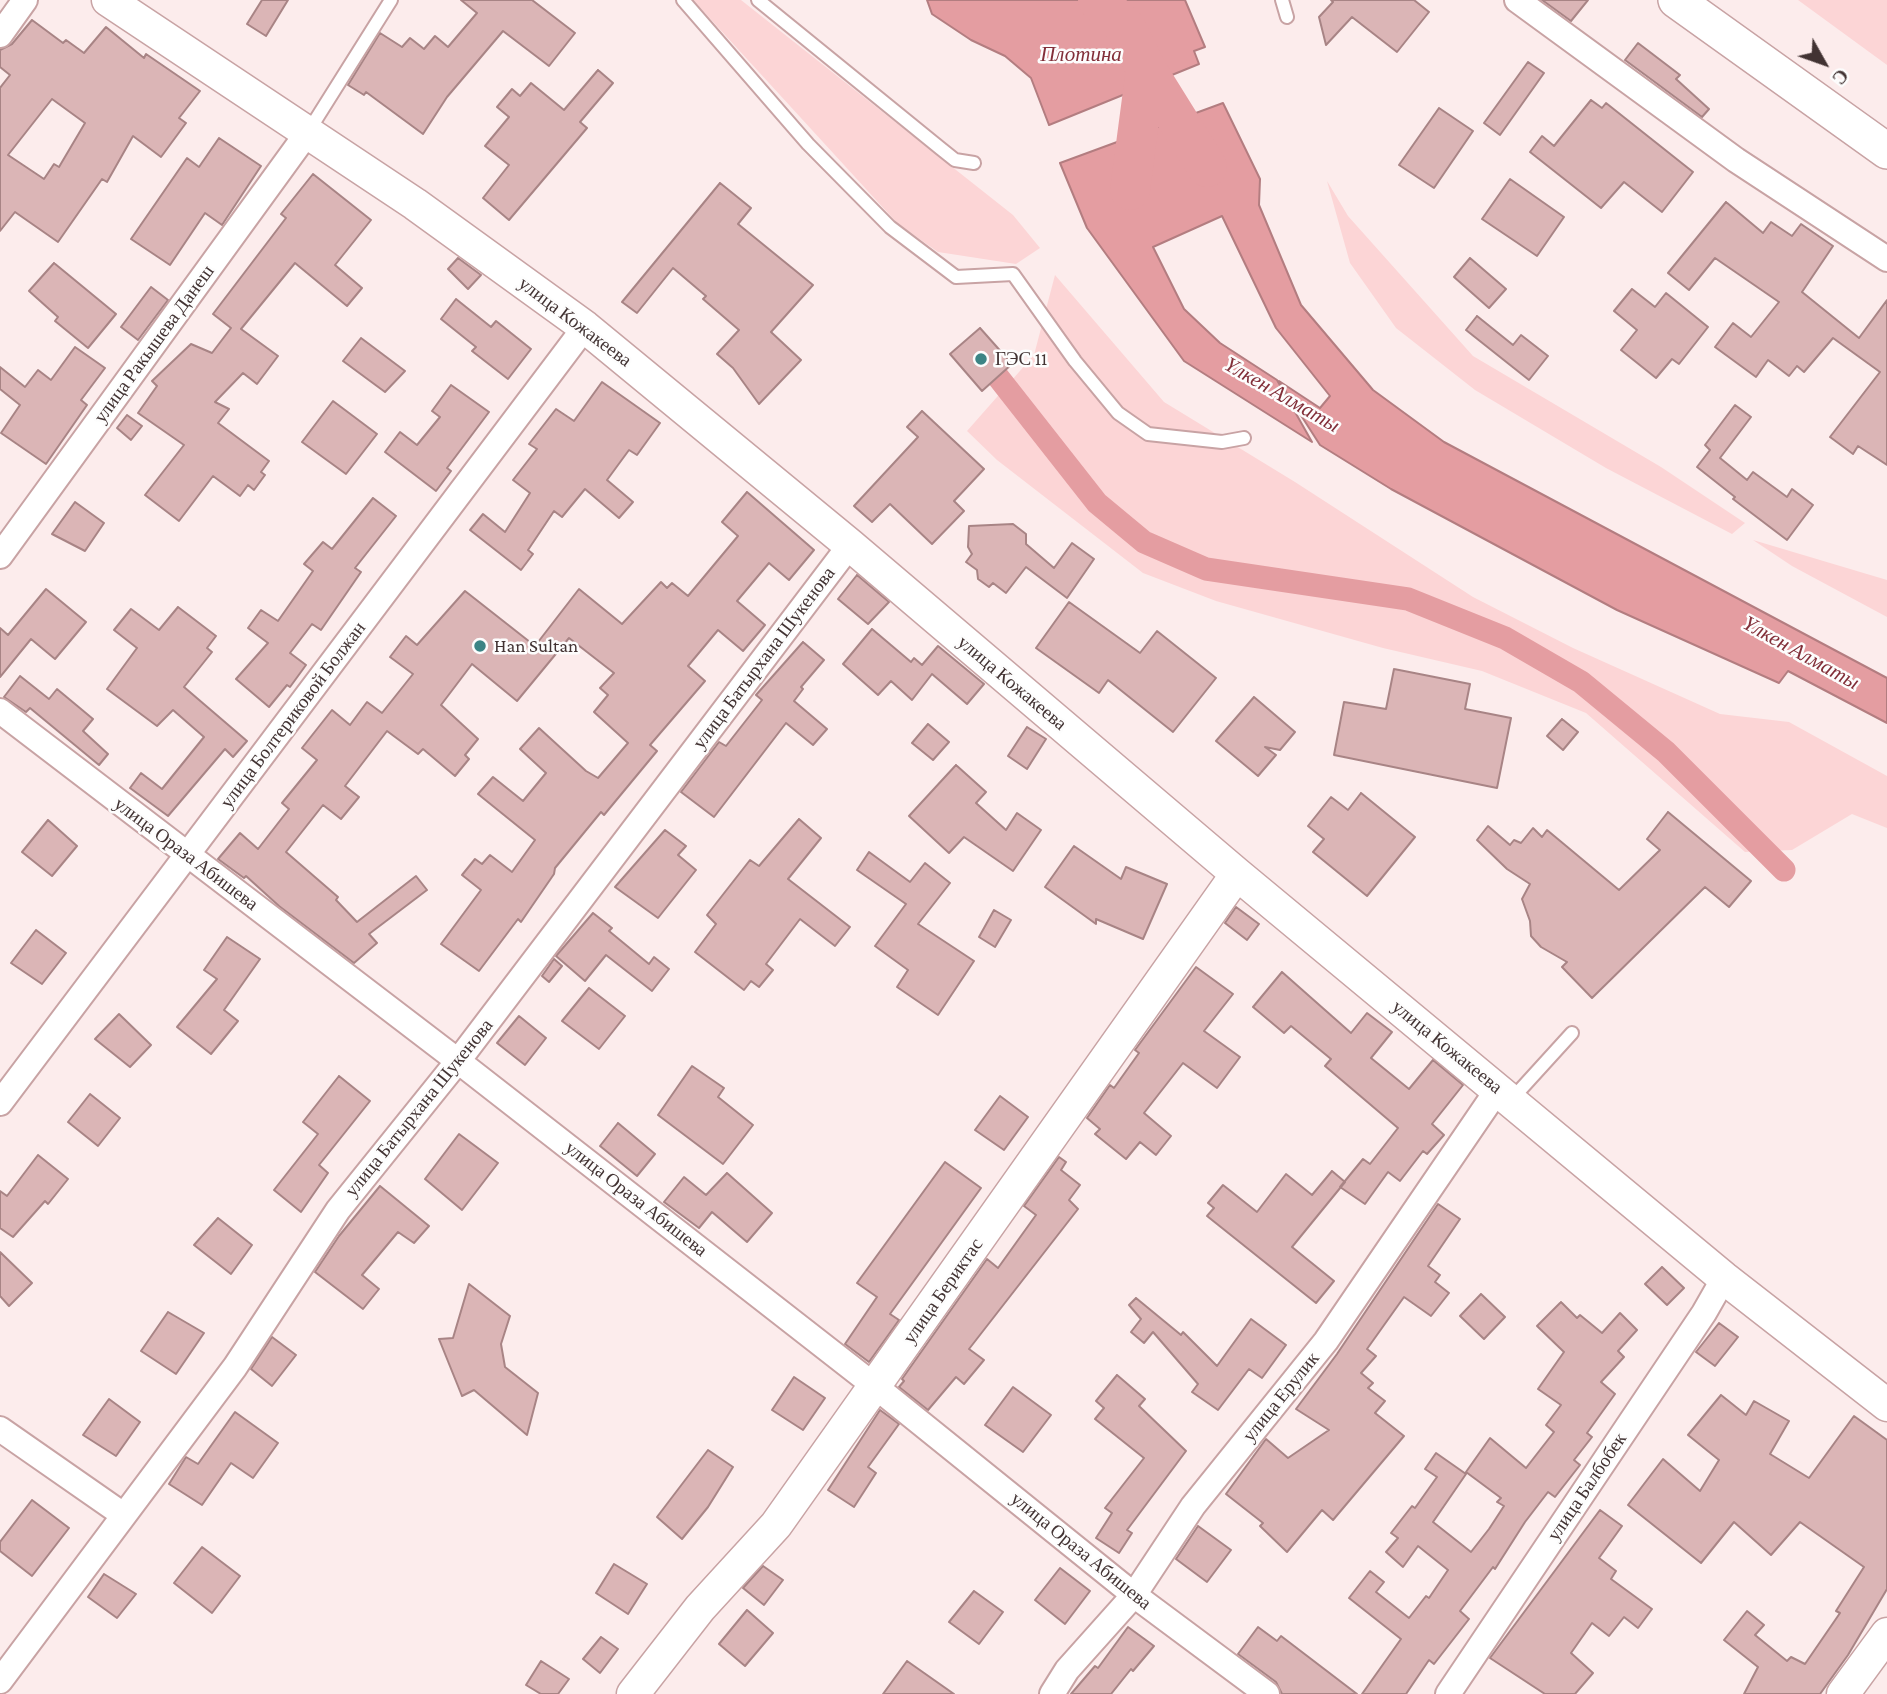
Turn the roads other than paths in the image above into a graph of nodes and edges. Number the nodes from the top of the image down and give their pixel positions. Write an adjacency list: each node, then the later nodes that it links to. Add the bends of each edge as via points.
1 (25, 0): 10 (street)
2 (108, 0): 11 (street, улица Кожакеева)
3 (391, 0): 11 (lane)
4 (683, 0): 16 (lane, via 808,144 890,227 956,277 1013,274 1075,362 1118,413 1148,434 1222,442)
5 (758, 0): 13 (lane, via 940,148 956,160)
6 (1282, 0): 9 (lane)
7 (1517, 0): 14 (street, via 1736,160)
8 (1676, 0): 12 (main road)
9 (1287, 17)
10 (0, 35)
11 (308, 132): 15 (street, улица Кожакеева); 18 (street, улица Ракышева Данеш)
12 (1887, 151)
13 (974, 163)
14 (1887, 259)
15 (585, 327): 17 (street, улица Кожакеева); 20 (street, улица Болтериковой Болжан)
16 (1244, 438)
17 (850, 545): 21 (street, улица Кожакеева); 23 (street, улица Батырхана Шукенова)
18 (0, 556)
19 (0, 711): 20 (street, улица Ораза Абишева)
20 (187, 856): 23 (street, улица Ораза Абишева); 25 (street, улица Болтериковой Болжан)
21 (1237, 874): 24 (street, улица Кожакеева); 27 (street, улица Бериктас)
22 (1572, 1034): 24 (lane)
23 (458, 1061): 27 (street, улица Ораза Абишева); 30 (street, улица Батырхана Шукенова, via 338,1210 235,1367)
24 (1504, 1094): 26 (street, улица Кожакеева); 31 (street, улица Ерулик, via 1326,1341 1193,1506)
25 (0, 1103)
26 (1724, 1278): 28 (street, улица Кожакеева); 37 (street, улица Балбобек)
27 (876, 1387): 31 (street, улица Ораза Абишева); 34 (street, улица Бериктас, via 776,1525 700,1608)
28 (1887, 1405)
29 (0, 1429): 30 (street)
30 (122, 1514): 33 (street, улица Батырхана Шукенова)
31 (1134, 1595): 35 (street, улица Ерулик, via 1067,1670); 36 (street, улица Ораза Абишева)
32 (1887, 1634): 38 (street)
33 (0, 1681)
34 (633, 1694)
35 (1052, 1694)
36 (1267, 1694)
37 (1448, 1694)
38 (1843, 1694)

